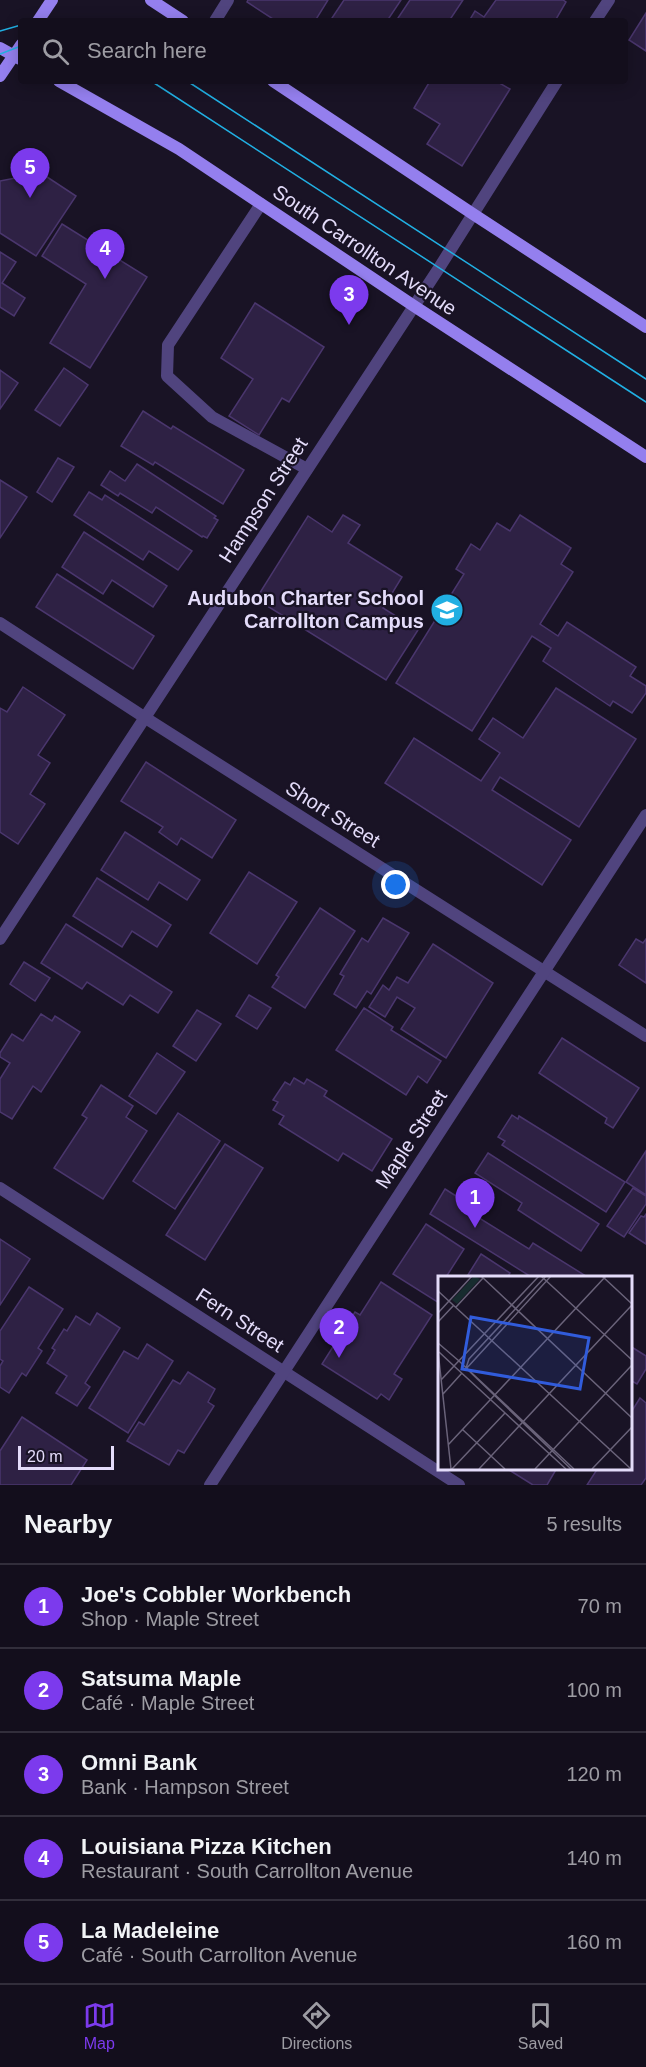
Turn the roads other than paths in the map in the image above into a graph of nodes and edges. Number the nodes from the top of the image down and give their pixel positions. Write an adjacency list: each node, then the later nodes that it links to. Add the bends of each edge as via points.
1 (52, 0): 5 (main road)
2 (151, 0): 6 (main road)
3 (228, 0): 7 (street)
4 (609, 0): 8 (street)
5 (40, 18)
6 (178, 18)
7 (217, 18)
8 (598, 18)
9 (0, 48): 10 (main road)
10 (18, 53)
11 (18, 54): 12 (main road)
12 (0, 76)
13 (64, 84): 16 (main road, South Carrollton Avenue, via 179,149)
14 (278, 84): 17 (main road)
15 (555, 84): 17 (street, Hampson Street)
16 (261, 204): 18 (main road, South Carrollton Avenue); 21 (street, via 168,345 167,376 212,417)
17 (473, 214): 18 (street, Hampson Street); 19 (main road)
18 (414, 306): 20 (main road, South Carrollton Avenue); 21 (street, Hampson Street)
19 (646, 327)
20 (646, 457)
21 (307, 469): 23 (street, Hampson Street)
22 (0, 623): 23 (street, Short Street)
23 (144, 717): 25 (street, Hampson Street); 27 (street, Short Street)
24 (646, 815): 27 (street, Maple Street)
25 (4, 923): 26 (street, Hampson Street)
26 (0, 939)
27 (543, 971): 28 (street, Short Street); 30 (street, Maple Street)
28 (646, 1036)
29 (0, 1188): 30 (street, Fern Street)
30 (284, 1372): 31 (street, Maple Street); 32 (street, Fern Street)
31 (210, 1485)
32 (459, 1485)

